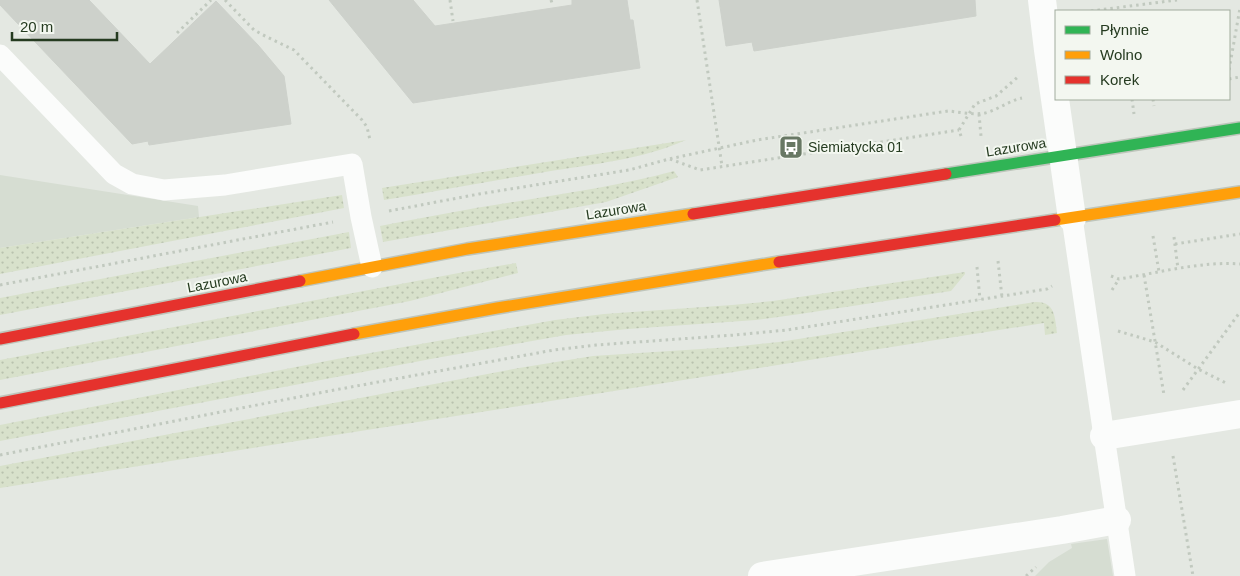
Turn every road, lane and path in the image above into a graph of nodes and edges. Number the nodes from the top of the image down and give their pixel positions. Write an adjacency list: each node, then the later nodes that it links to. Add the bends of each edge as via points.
1 (211, 0): 10 (path)
2 (225, 0): 27 (path, via 254,30 294,50 362,120)
3 (450, 0): 9 (path)
4 (697, 0): 28 (path)
5 (1042, 0): 15 (street)
6 (1177, 0): 8 (path)
7 (1240, 8): 12 (path)
8 (1099, 10)
9 (453, 21)
10 (177, 33)
11 (0, 54): 39 (lane, via 114,174 132,184 164,190 187,189 352,164)
12 (1230, 64)
13 (1019, 76): 21 (path, via 996,96 975,104)
14 (1023, 98): 22 (path)
15 (1055, 99)
16 (1055, 100): 29 (street)
17 (1132, 100): 20 (path)
18 (1153, 100): 19 (path)
19 (1154, 106)
20 (1134, 109)
21 (969, 113): 22 (path); 24 (path); 28 (path, via 948,111)
22 (978, 114): 25 (path)
23 (1240, 128): 29 (main road, Lazurowa)
24 (959, 130): 26 (path); 30 (path)
25 (981, 132)
26 (961, 136)
27 (371, 144)
28 (719, 148): 30 (path); 30 (path, via 668,159 700,170)
29 (1063, 155): 32 (street); 39 (main road, Lazurowa, via 477,247)
30 (722, 166)
31 (1240, 192): 32 (main road)
32 (1072, 218): 54 (main road, via 498,308); 57 (lane)
33 (1240, 234): 36 (path)
34 (1174, 237): 36 (path)
35 (1154, 240): 42 (path)
36 (1175, 244): 41 (path)
37 (998, 264): 46 (path)
38 (1240, 264): 41 (path)
39 (372, 267): 50 (main road, Lazurowa)
40 (977, 267): 47 (path)
41 (1178, 269): 42 (path)
42 (1159, 272): 43 (path)
43 (1144, 275): 44 (path); 51 (path)
44 (1119, 279)
45 (1047, 289): 46 (path)
46 (1002, 297): 47 (path)
47 (980, 300): 58 (path, via 787,330 554,350)
48 (1240, 312): 52 (path)
49 (1113, 329): 51 (path)
50 (0, 339)
51 (1155, 342): 52 (path); 56 (path)
52 (1198, 369): 53 (path); 56 (path)
53 (1232, 386)
54 (0, 404)
55 (1240, 414): 56 (street)
56 (1167, 419): 57 (street); 62 (path)
57 (1104, 436): 59 (lane)
58 (0, 455)
59 (1117, 520): 60 (street); 61 (lane)
60 (762, 576)
61 (1125, 576)
62 (1193, 576)

